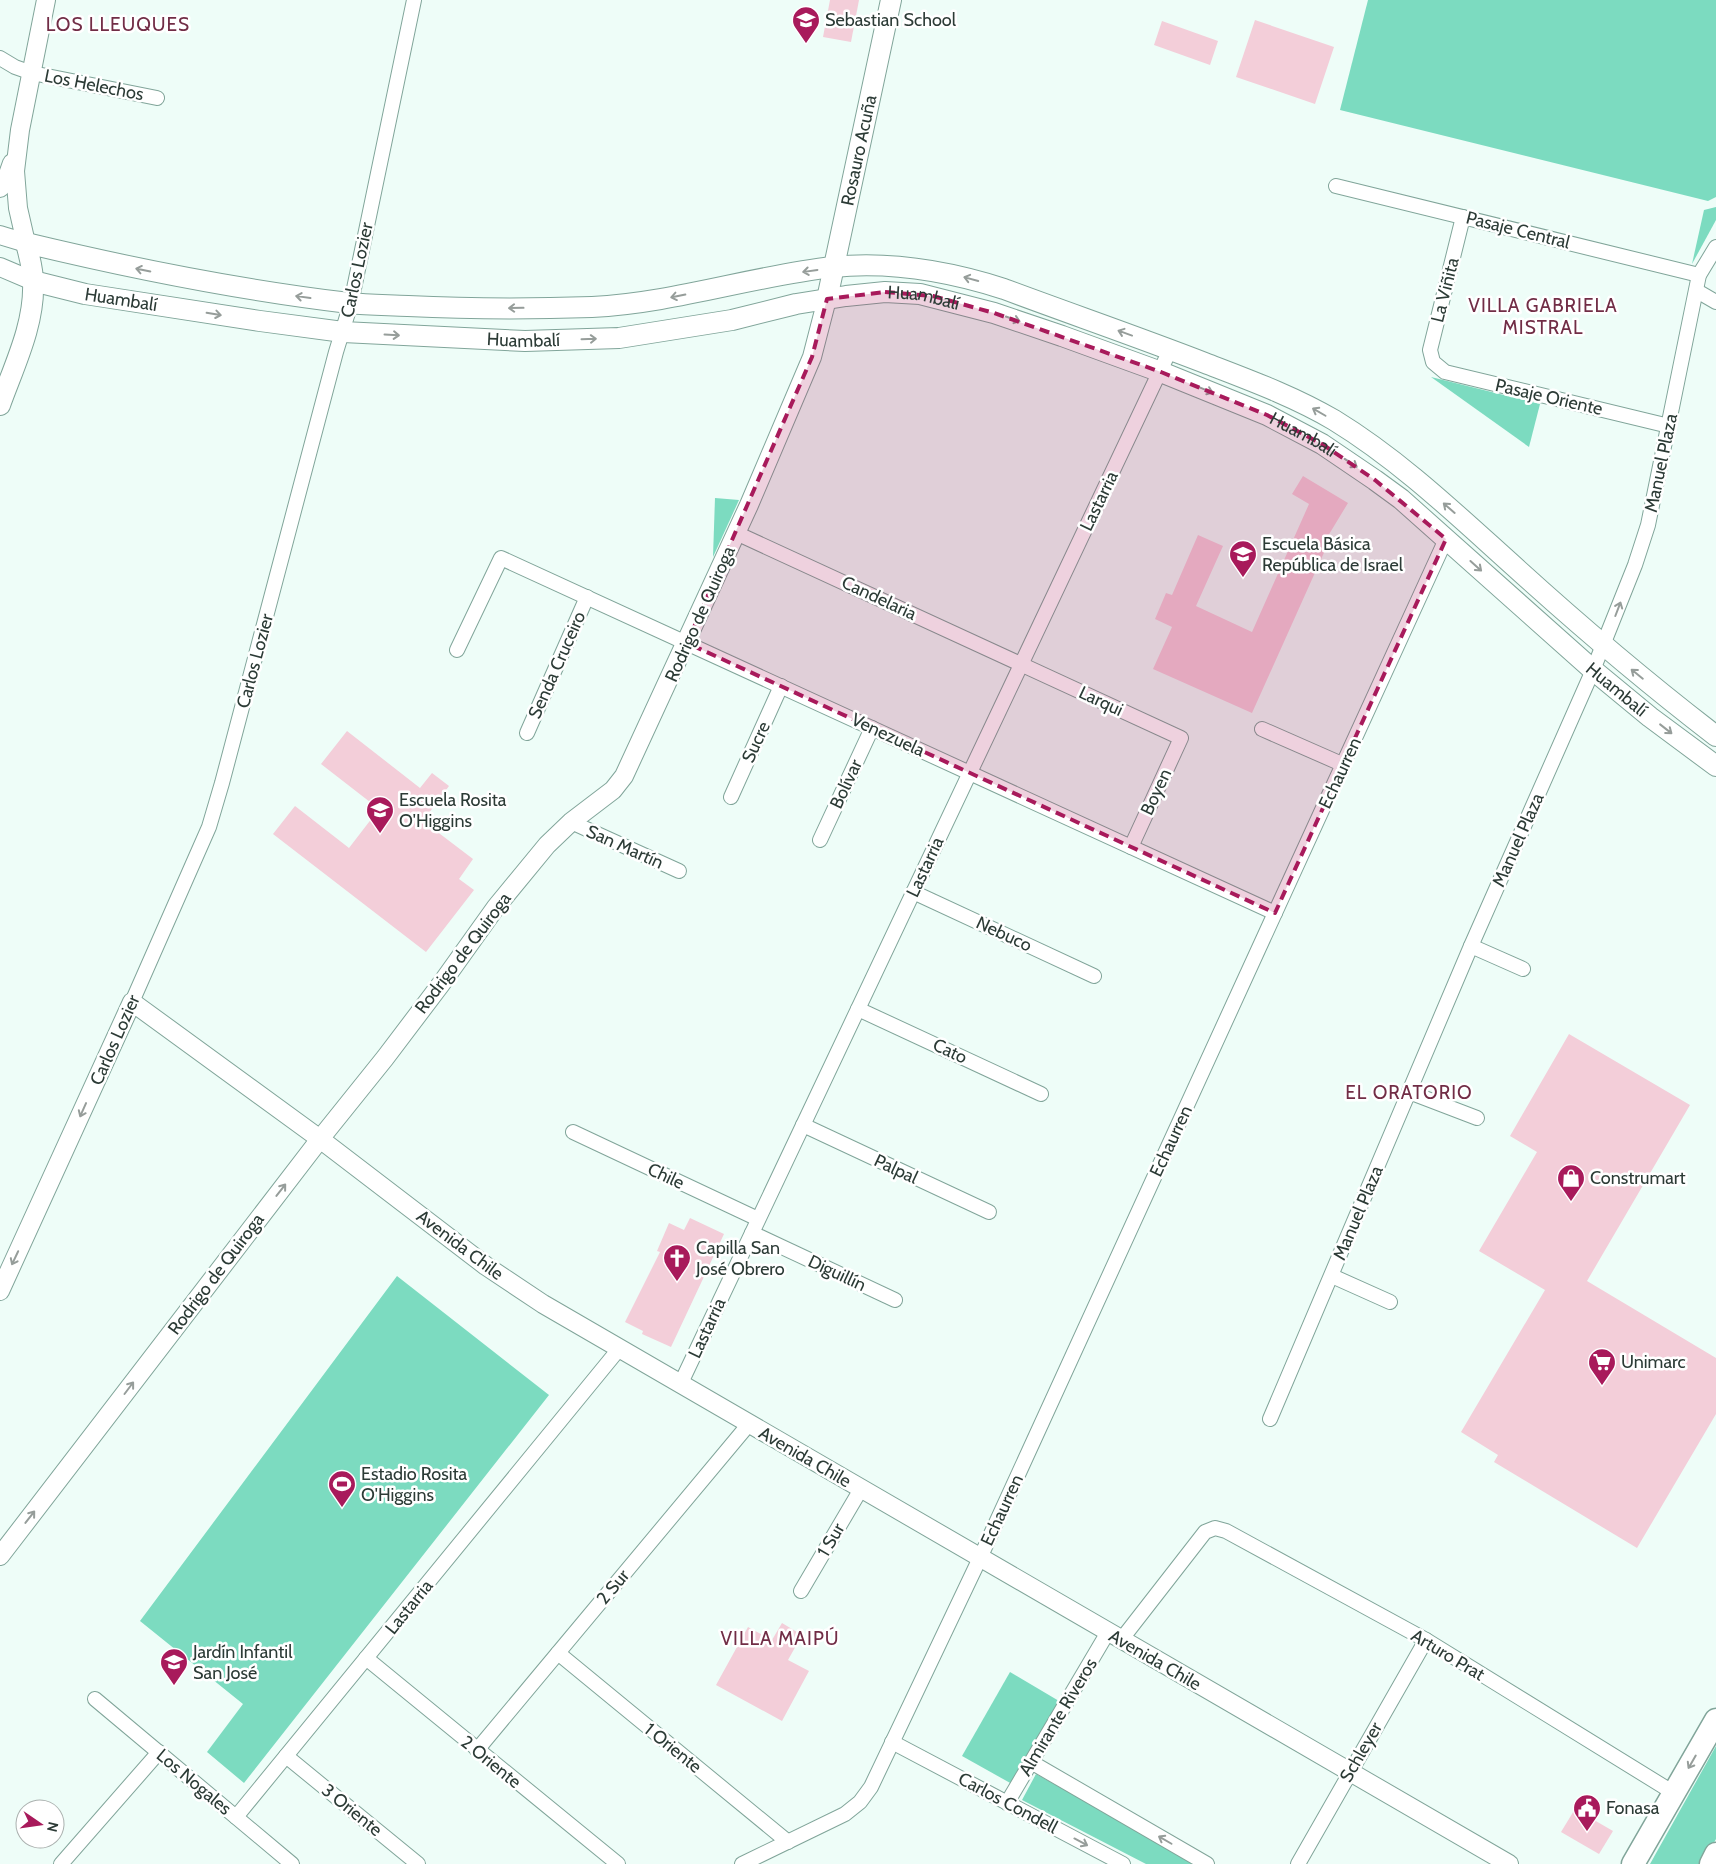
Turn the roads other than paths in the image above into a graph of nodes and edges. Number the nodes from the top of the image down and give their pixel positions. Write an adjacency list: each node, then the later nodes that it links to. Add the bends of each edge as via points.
1 (46, 0): 5 (street)
2 (414, 0): 21 (street, Carlos Lozier)
3 (891, 0): 15 (main road, Rosauro Acuña)
4 (0, 58): 5 (street, Los Helechos)
5 (32, 73): 6 (street, Los Helechos); 7 (street)
6 (157, 98)
7 (16, 151): 9 (street, via 5,183); 12 (street, via 14,181)
8 (1336, 186): 10 (street, Pasaje Central)
9 (0, 188)
10 (1463, 217): 16 (street, Pasaje Central); 24 (street, La Viñita, via 1430,350)
11 (0, 235): 12 (street, Huambalí)
12 (26, 243): 17 (main road); 21 (main road, Huambalí, one-way to 12, via 141,270)
13 (1716, 247): 16 (street, Manuel Plaza)
14 (0, 267): 17 (street, Huambalí)
15 (834, 267): 19 (main road, Rosauro Acuña); 21 (main road, Huambalí, one-way to 21, via 630,304 594,307 487,309); 23 (main road, Huambalí, one-way to 15, via 1004,289 953,275 907,267)
16 (1699, 275): 18 (street, Manuel Plaza)
17 (33, 281): 22 (main road, Huambalí, one-way to 22, via 85,294); 26 (main road, via 27,328)
18 (1697, 291): 20 (street); 27 (street, Manuel Plaza)
19 (827, 299): 22 (main road, Huambalí, one-way to 19, via 525,341 619,338 732,320); 25 (main road, Huambalí, one-way to 25, via 885,292 926,295 994,313); 28 (street, Rodrigo de Quiroga, via 812,357)
20 (1716, 302)
21 (351, 303): 22 (street, Carlos Lozier)
22 (343, 332): 55 (street, Carlos Lozier, via 216,806)
23 (1170, 350): 25 (street, Lastarria); 32 (main road, Huambalí, one-way to 23, via 1446,505 1359,437 1308,406)
24 (1433, 362): 27 (street, Pasaje Oriente, via 1445,372)
25 (1161, 372): 29 (main road, Huambalí, one-way to 29, via 1267,415 1322,444 1381,484); 34 (street, Lastarria)
26 (0, 405)
27 (1669, 426): 32 (street, Manuel Plaza, one-way to 27, via 1648,525)
28 (736, 533): 31 (street, Rodrigo de Quiroga); 34 (street, Candelaria)
29 (1446, 539): 35 (main road, Huambalí, one-way to 35); 42 (street, Echaurren)
30 (587, 597): 31 (street, Venezuela); 33 (street, Venezuela, via 501,558); 39 (street, Senda Cruceiro)
31 (687, 643): 36 (street, Venezuela); 46 (street, Rodrigo de Quiroga, via 624,776 613,790)
32 (1603, 646): 35 (street, Manuel Plaza); 40 (main road, Huambalí, one-way to 32)
33 (457, 650)
34 (1021, 664): 41 (street, Larqui); 44 (street, Lastarria)
35 (1593, 670): 43 (main road, Huambalí, one-way to 43); 52 (street, Manuel Plaza)
36 (782, 686): 37 (street, Venezuela); 45 (street, Sucre)
37 (872, 728): 44 (street, Venezuela); 47 (street, Bolívar)
38 (1262, 729): 42 (street)
39 (527, 733)
40 (1716, 736)
41 (1181, 738): 48 (street, Boyen)
42 (1344, 765): 51 (street, Echaurren)
43 (1716, 766)
44 (970, 773): 48 (street, Venezuela); 50 (street, Lastarria)
45 (731, 797)
46 (571, 822): 49 (street, San Martín); 62 (street, Rodrigo de Quiroga, via 547,845 496,907 441,984)
47 (820, 840)
48 (1131, 847): 51 (street, Venezuela)
49 (679, 871)
50 (913, 892): 54 (street, Nebuco); 56 (street, Lastarria)
51 (1275, 913): 77 (street, Echaurren)
52 (1471, 946): 53 (street); 57 (street, Manuel Plaza)
53 (1523, 969)
54 (1094, 976)
55 (132, 1002): 62 (street, Avenida Chile); 67 (street, Carlos Lozier, one-way to 67)
56 (858, 1008): 58 (street, Cato); 60 (street, Lastarria)
57 (1409, 1092): 59 (street); 66 (street, Manuel Plaza)
58 (1041, 1094)
59 (1477, 1118)
60 (803, 1126): 63 (street, Palpal); 64 (street, Lastarria)
61 (573, 1132): 64 (street, Chile)
62 (320, 1138): 70 (street, Avenida Chile, via 493,1271); 76 (street, Rodrigo de Quiroga, one-way to 62)
63 (989, 1212)
64 (758, 1219): 65 (street, Lastarria)
65 (752, 1233): 68 (street, Diguillín); 71 (street, Lastarria)
66 (1332, 1276): 69 (street); 72 (street, Manuel Plaza)
67 (0, 1291)
68 (895, 1300)
69 (1390, 1302)
70 (619, 1349): 71 (street, Avenida Chile); 82 (street, Lastarria)
71 (680, 1385): 73 (street, Avenida Chile)
72 (1270, 1420)
73 (748, 1424): 74 (street, Avenida Chile); 81 (street, 2 Sur)
74 (860, 1489): 77 (street, Avenida Chile); 78 (street, 1 Sur)
75 (1215, 1528): 79 (street, Almirante Riveros, via 1204,1532); 80 (street, Arturo Prat, via 1226,1531)
76 (0, 1556)
77 (980, 1558): 79 (street, Avenida Chile); 85 (street, Echaurren)
78 (801, 1591)
79 (1115, 1636): 89 (street, Almirante Riveros); 90 (street, Avenida Chile)
80 (1426, 1640): 90 (street, Schleyer); 91 (street, Arturo Prat)
81 (558, 1654): 86 (street, 2 Sur); 94 (street, 1 Oriente)
82 (366, 1658): 86 (street, 2 Oriente); 88 (street, Lastarria)
83 (95, 1699): 87 (street, Los Nogales)
84 (1716, 1720): 91 (main road, one-way to 91)
85 (892, 1742): 92 (street, Carlos Condell); 94 (street, via 871,1787 853,1809)
86 (477, 1750): 99 (street, 2 Oriente)
87 (158, 1752): 93 (street, Los Nogales); 96 (street)
88 (286, 1756): 93 (street, Lastarria); 98 (street, 3 Oriente)
89 (1031, 1762): 92 (street, Almirante Riveros); 102 (street, one-way to 89)
90 (1350, 1772): 103 (street, Schleyer); 104 (street, Avenida Chile)
91 (1674, 1793): 105 (main road)
92 (1007, 1803): 101 (street, Carlos Condell, one-way to 101)
93 (236, 1817): 97 (street, Los Nogales)
94 (788, 1842): 100 (street)
95 (1716, 1854): 106 (main road)
96 (61, 1864)
97 (292, 1864)
98 (418, 1864)
99 (618, 1864)
100 (742, 1864)
101 (1123, 1864)
102 (1207, 1864)
103 (1298, 1864)
104 (1509, 1864)
105 (1633, 1864)
106 (1710, 1864)

